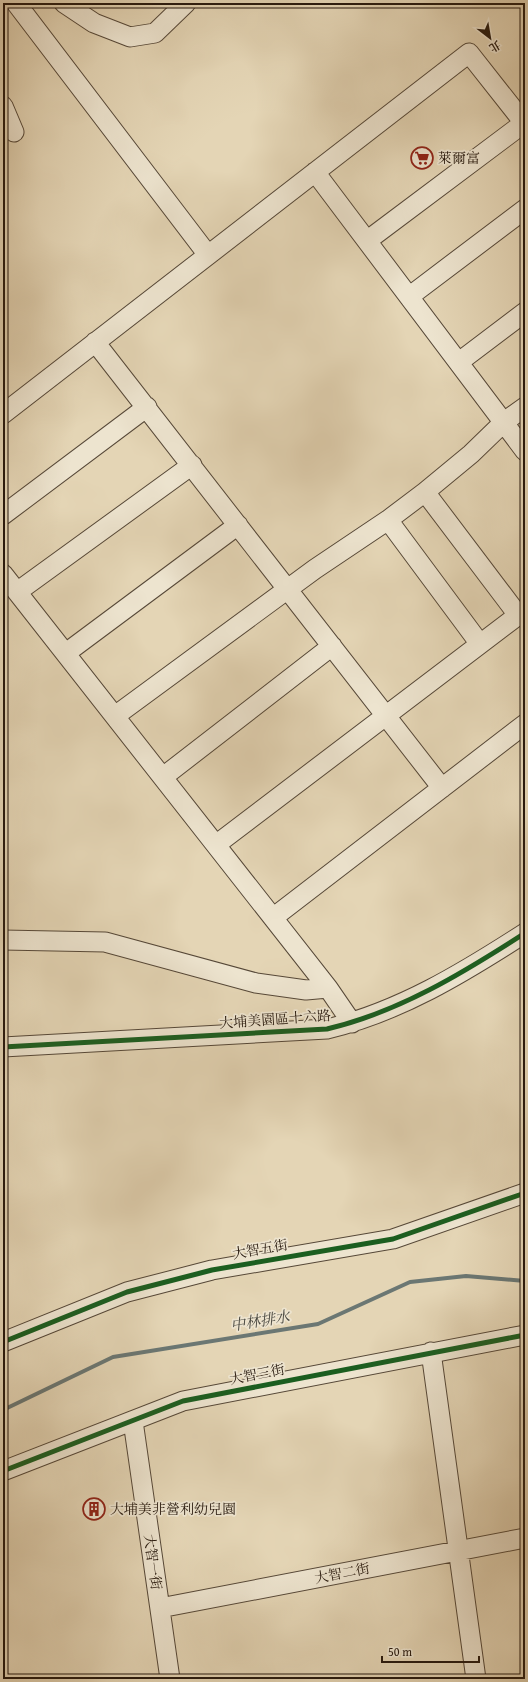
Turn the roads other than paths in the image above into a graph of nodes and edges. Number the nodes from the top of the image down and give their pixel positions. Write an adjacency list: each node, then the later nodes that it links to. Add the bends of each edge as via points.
1 (16, 3): 10 (street)
2 (64, 3): 3 (street, via 94,23 130,38 155,33)
3 (186, 3)
4 (3, 106): 6 (street)
5 (525, 123): 7 (street, via 469,53); 9 (street)
6 (14, 132)
7 (315, 172): 9 (street); 10 (street)
8 (525, 209): 11 (street)
9 (368, 240): 11 (street)
10 (208, 255): 13 (street)
11 (410, 296): 14 (street)
12 (525, 312): 14 (street)
13 (95, 342): 15 (street); 17 (street)
14 (459, 362): 18 (street)
15 (147, 407): 20 (street); 22 (street)
16 (525, 407): 18 (street)
17 (3, 414)
18 (504, 422): 19 (street); 21 (street, via 471,454)
19 (525, 451)
20 (192, 465): 24 (street); 27 (street)
21 (425, 492): 23 (street); 28 (street)
22 (3, 515)
23 (388, 520): 26 (street); 29 (street)
24 (238, 525): 26 (street); 31 (street)
25 (3, 574): 27 (street)
26 (288, 590): 30 (street); 32 (street)
27 (17, 592): 31 (street)
28 (521, 612): 29 (street)
29 (480, 644): 33 (street)
30 (332, 646): 33 (street); 35 (street)
31 (66, 654): 32 (street)
32 (115, 716): 35 (street)
33 (386, 716): 36 (street); 37 (street)
34 (525, 724): 36 (street)
35 (163, 777): 37 (street)
36 (442, 788): 38 (street)
37 (217, 844): 38 (street)
38 (274, 917): 41 (street)
39 (525, 933): 42 (street, 大埔美園區十六路, via 469,969 388,1010)
40 (3, 940): 41 (street, via 105,942 256,983 306,990)
41 (328, 988): 42 (street)
42 (352, 1023): 43 (street, 大埔美園區十六路, via 327,1029)
43 (3, 1047)
44 (525, 1193): 46 (street, 大智五街, via 393,1239 212,1270 127,1292)
45 (525, 1335): 47 (street, 大智三街)
46 (3, 1342)
47 (431, 1352): 48 (street, 大智三街, via 183,1401); 51 (street)
48 (133, 1421): 49 (street, 大智三街); 52 (street, 大智一街)
49 (3, 1471)
50 (525, 1538): 51 (street, 大智二街)
51 (458, 1550): 52 (street, 大智二街); 54 (street)
52 (160, 1608): 53 (street, 大智一街)
53 (170, 1679)
54 (476, 1679)

